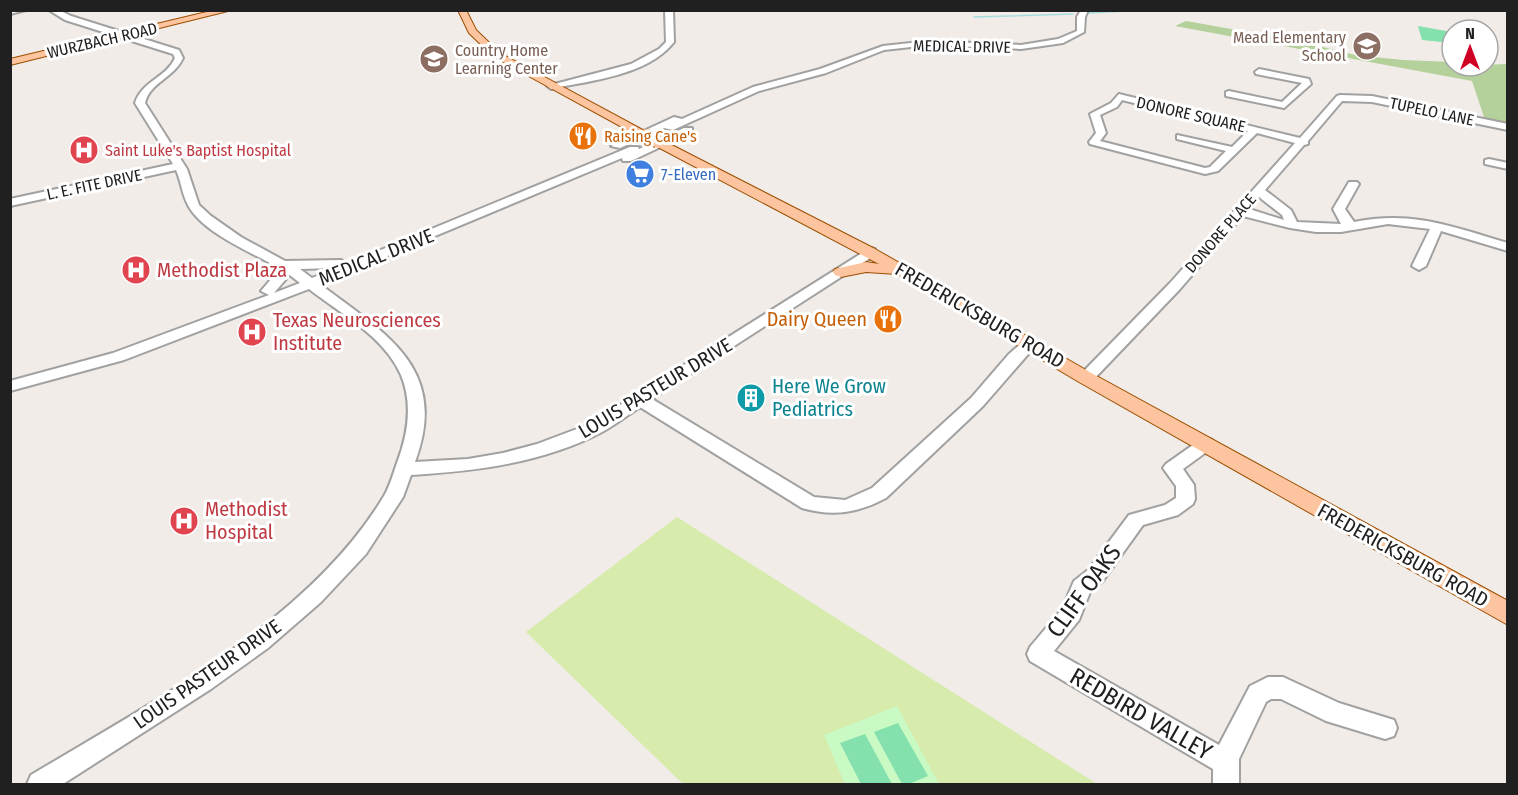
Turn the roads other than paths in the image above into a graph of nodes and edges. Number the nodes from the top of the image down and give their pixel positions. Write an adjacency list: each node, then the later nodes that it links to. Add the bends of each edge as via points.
1 (23, 10): 8 (street)
2 (52, 10): 9 (street)
3 (218, 10): 10 (main road, WURZBACH ROAD)
4 (228, 10): 10 (main road, WURZBACH ROAD)
5 (462, 10): 19 (main road, FREDERICKSBURG ROAD, via 472,31 497,55)
6 (669, 10): 19 (street, via 670,42 658,55 628,67)
7 (1085, 10): 16 (street, MEDICAL DRIVE, via 1080,32 1056,43 1021,47 900,45)
8 (12, 11)
9 (61, 12): 11 (street)
10 (148, 28): 11 (main road); 12 (main road, WURZBACH ROAD); 13 (main road, via 137,35)
11 (103, 29): 12 (street); 14 (main road)
12 (119, 35): 13 (street); 14 (main road, WURZBACH ROAD)
13 (137, 40): 14 (main road); 30 (street, via 168,48 179,58 174,68 145,88 140,102)
14 (92, 41): 15 (main road, WURZBACH ROAD)
15 (10, 60)
16 (823, 71): 18 (street, MEDICAL DRIVE); 18 (street, MEDICAL DRIVE, via 756,89 672,129 757,92); 24 (street, via 753,87)
17 (1259, 72): 20 (street, via 1307,84 1284,105)
18 (812, 76): 27 (street)
19 (551, 86): 24 (main road, FREDERICKSBURG ROAD)
20 (1229, 94)
21 (1356, 97): 22 (street, TUPELO LANE); 26 (street, DONORE PLACE, via 1340,98)
22 (1508, 127)
23 (1255, 130): 26 (street, DONORE SQUARE); 28 (street, DONORE SQUARE); 28 (street, DONORE SQUARE, via 1119,98 1095,115 1101,133 1094,142 1191,169 1211,170)
24 (644, 134): 27 (main road, FREDERICKSBURG ROAD, bridge); 36 (street)
25 (1181, 137): 28 (street)
26 (1304, 141): 33 (street, DONORE PLACE)
27 (659, 142): 37 (street, via 604,169); 42 (main road, FREDERICKSBURG ROAD)
28 (1233, 150)
29 (1489, 162): 31 (street)
30 (178, 166): 34 (street, L. E. FITE DRIVE); 43 (street, via 198,211 242,245)
31 (1508, 166)
32 (1353, 184): 39 (street, via 1339,209)
33 (1258, 190): 35 (street, DONORE PLACE); 38 (street, via 1287,213)
34 (10, 203)
35 (1241, 211): 38 (street); 53 (street, DONORE PLACE)
36 (451, 219): 37 (street, MEDICAL DRIVE, via 632,148); 44 (street, MEDICAL DRIVE)
37 (467, 221): 44 (street, MEDICAL DRIVE)
38 (1292, 225): 39 (street)
39 (1352, 226): 40 (street, via 1395,220)
40 (1436, 228): 41 (street); 45 (street)
41 (1508, 247)
42 (870, 252): 46 (main road, FREDERICKSBURG ROAD); 47 (street, LOUIS PASTEUR DRIVE)
43 (283, 264): 44 (street); 48 (street); 49 (street)
44 (344, 266): 48 (street, MEDICAL DRIVE); 50 (street)
45 (1419, 266)
46 (904, 271): 47 (main road, via 866,267); 51 (main road, FREDERICKSBURG ROAD)
47 (841, 272): 55 (street, LOUIS PASTEUR DRIVE)
48 (307, 280): 49 (street, MEDICAL DRIVE); 50 (street)
49 (273, 293): 50 (street); 52 (street, MEDICAL DRIVE, via 114,347); 54 (street, MEDICAL DRIVE, via 143,347)
50 (326, 296): 57 (street, via 388,344 409,373 418,409)
51 (1034, 347): 53 (main road, FREDERICKSBURG ROAD); 55 (street, via 879,493 861,504 833,508 809,503)
52 (10, 376)
53 (1086, 378): 56 (main road, FREDERICKSBURG ROAD)
54 (10, 386)
55 (641, 400): 57 (street, LOUIS PASTEUR DRIVE, via 596,428 547,448 489,462)
56 (1206, 444): 58 (main road, FREDERICKSBURG ROAD); 59 (street, CLIFF OAKS, via 1172,468 1185,485 1183,504 1136,520 1095,576 1081,587 1071,614)
57 (406, 469): 62 (street, LOUIS PASTEUR DRIVE, via 371,532 324,586 286,621 202,682)
58 (1508, 614)
59 (1038, 654): 61 (street, REDBIRD VALLEY)
60 (1385, 728): 61 (street, via 1335,713 1283,688 1268,688 1258,694)
61 (1226, 774)
62 (40, 784)

